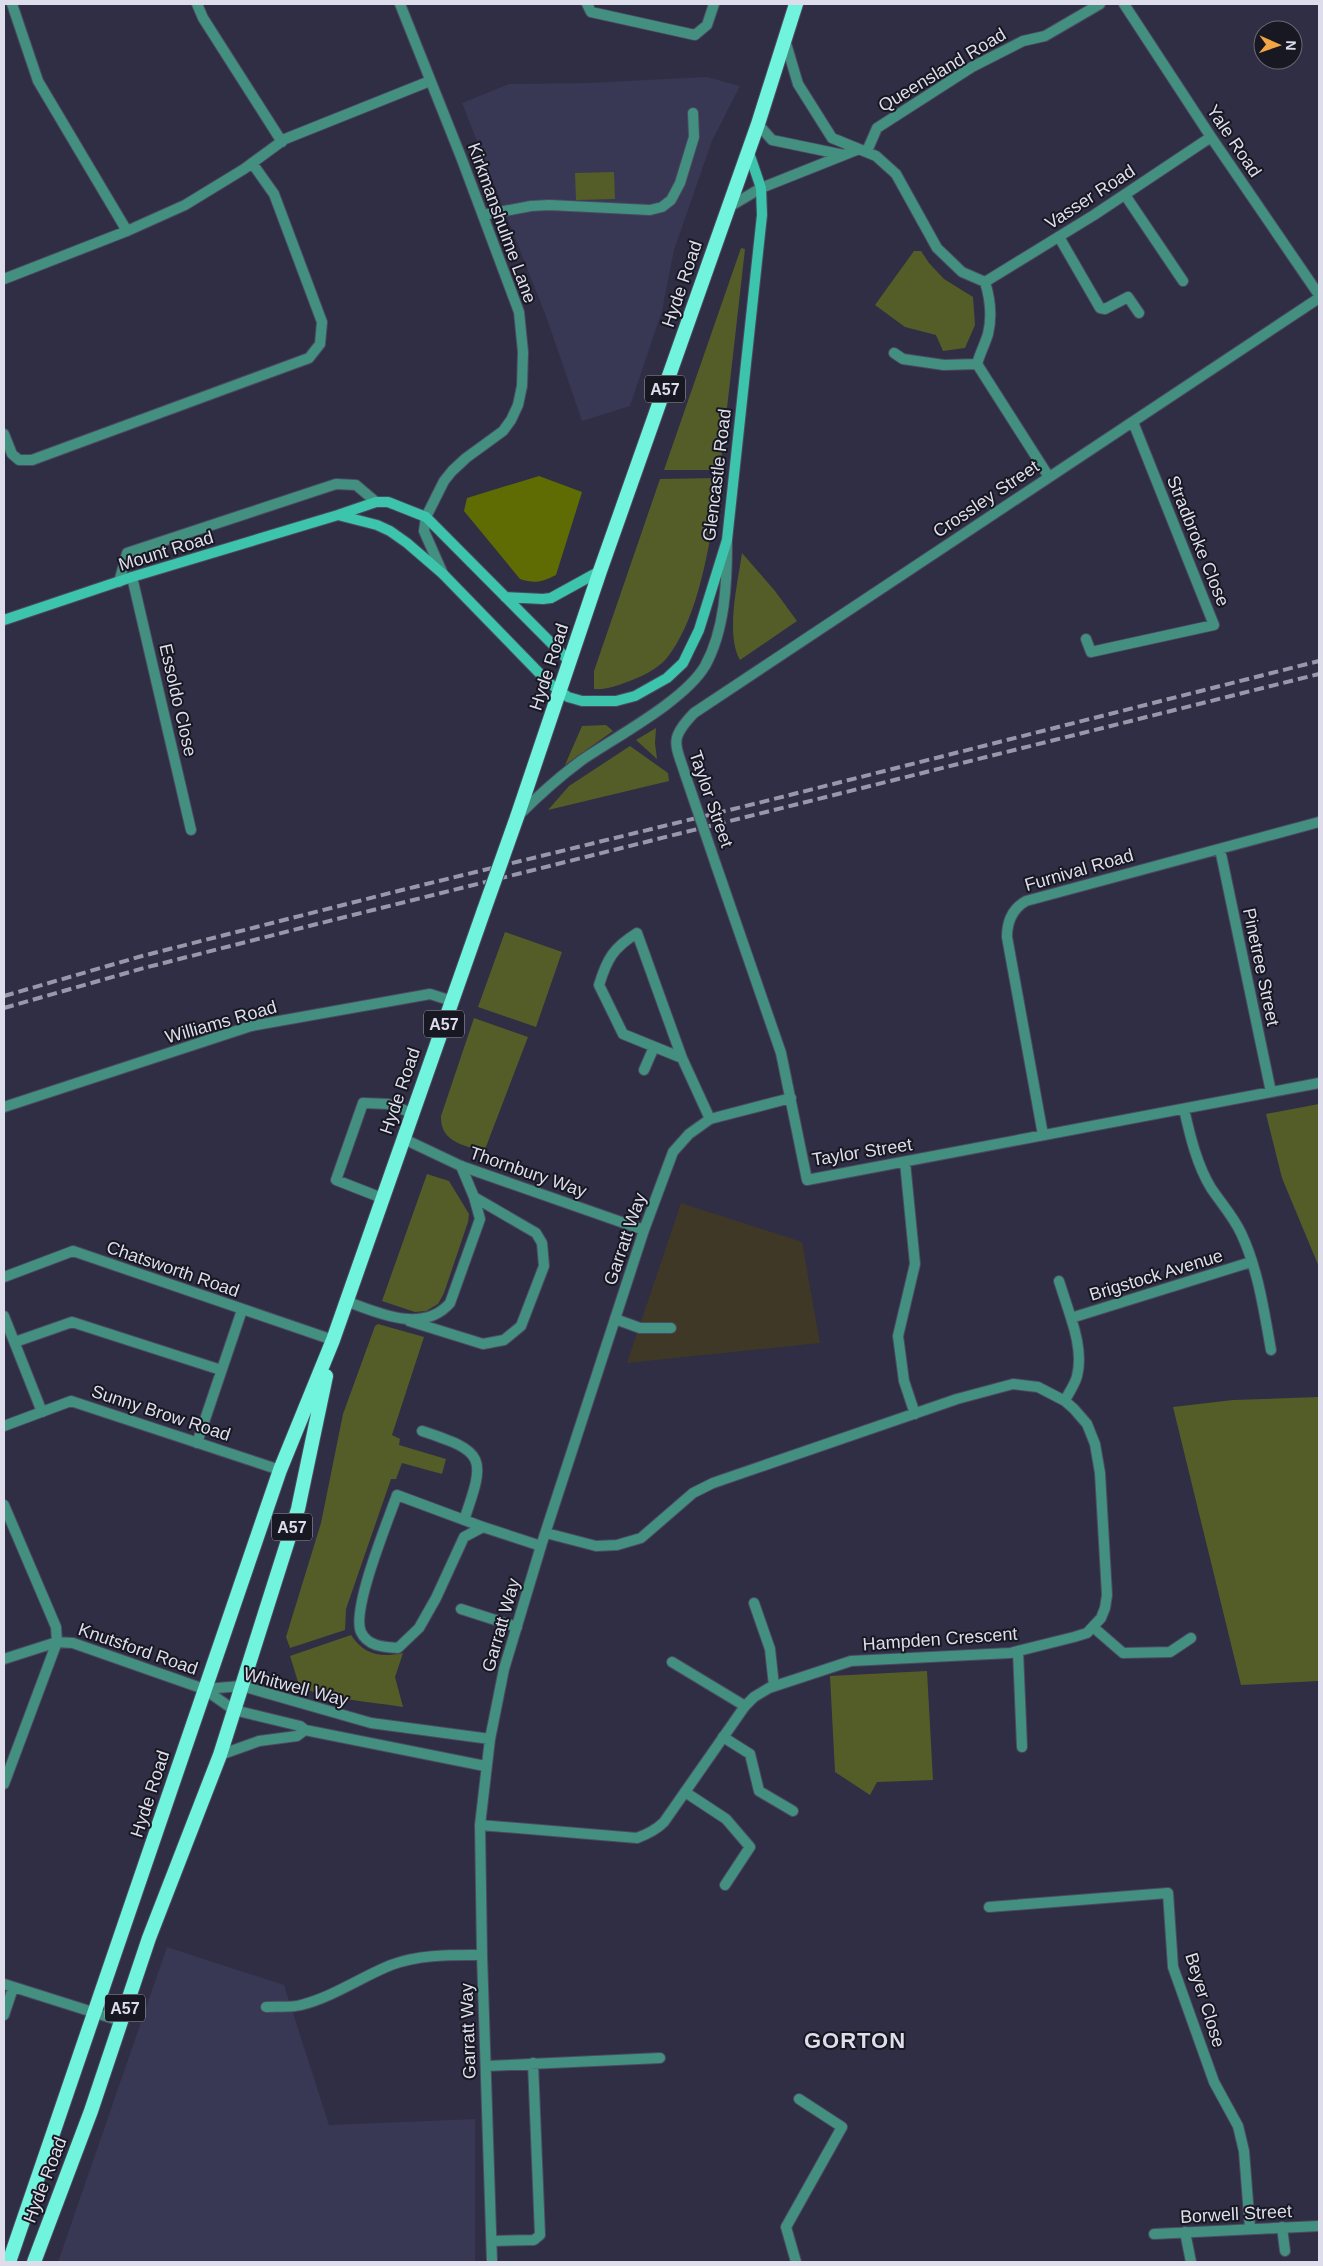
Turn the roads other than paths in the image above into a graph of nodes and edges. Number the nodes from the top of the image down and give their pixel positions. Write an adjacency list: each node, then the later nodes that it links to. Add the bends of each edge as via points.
1 (12, 4): 23 (street, via 38,81)
2 (197, 4): 14 (street)
3 (400, 4): 10 (street, Kirkmanshulme Lane)
4 (587, 4): 5 (street, via 591,12 695,36 707,25)
5 (714, 4)
6 (796, 4): 9 (highway, Hyde Road / A57)
7 (1100, 4): 16 (street, Queensland Road, via 1045,36 1023,41 972,67 877,128)
8 (1124, 4): 13 (street, Yale Road)
9 (785, 39): 12 (highway, Hyde Road / A57); 16 (street, via 798,84 832,138)
10 (430, 81): 14 (street); 22 (street, Kirkmanshulme Lane)
11 (693, 113): 22 (street, via 694,136 687,163 676,191 662,207 650,210 549,205)
12 (758, 124): 15 (highway, Hyde Road / A57); 17 (street, via 772,140)
13 (1211, 137): 20 (street, Vasser Road); 28 (street, Yale Road)
14 (282, 142): 18 (street)
15 (748, 150): 19 (main road, Glencastle Road); 21 (highway, Hyde Road / A57)
16 (863, 150): 17 (street); 27 (street, via 876,156 896,174 947,260 962,272)
17 (844, 155): 19 (street)
18 (252, 163): 23 (street, via 185,204); 33 (street, via 274,194 322,322 320,344 309,358 32,460 19,460 12,454)
19 (761, 188): 21 (street); 38 (main road, Glencastle Road, via 762,215)
20 (1124, 195): 24 (street, Vasser Road); 26 (street)
21 (729, 207): 39 (highway, Hyde Road / A57)
22 (483, 215): 37 (street, Kirkmanshulme Lane, via 519,312 522,386 518,405 503,431 452,471)
23 (127, 231): 25 (street)
24 (1058, 237): 27 (street, Vasser Road); 29 (street, via 1100,308 1105,309 1128,297)
25 (4, 279)
26 (1183, 281)
27 (985, 282): 31 (street, via 990,321)
28 (1319, 297): 32 (street, Crossley Street)
29 (1139, 313)
30 (894, 353): 31 (street, via 903,359 944,365)
31 (977, 364): 34 (street)
32 (1133, 422): 34 (street, Crossley Street); 45 (street, Stradbroke Close, via 1214,625 1091,652)
33 (4, 434)
34 (1050, 477): 48 (street, Crossley Street, via 694,714)
35 (376, 502): 36 (main road, Mount Road); 37 (main road, Mount Road, via 395,504); 42 (street, via 356,485 336,484 127,553)
36 (338, 515): 40 (main road, via 390,531); 41 (main road, Mount Road)
37 (426, 517): 40 (street, via 424,531); 43 (main road, Mount Road)
38 (727, 540): 47 (main road, Glencastle Road, via 699,630 683,663 667,678 635,696 616,701 582,701); 49 (street, via 727,578 719,631 705,666 685,690 554,781)
39 (600, 571): 43 (main road, via 551,598); 46 (highway, Hyde Road / A57)
40 (442, 574): 47 (main road)
41 (132, 577): 42 (main road, Mount Road); 51 (street, Essoldo Close)
42 (119, 582): 44 (main road, Mount Road)
43 (505, 597): 46 (main road, Mount Road)
44 (4, 620)
45 (1086, 639)
46 (570, 662): 47 (highway, Hyde Road / A57)
47 (560, 692): 49 (highway, Hyde Road / A57)
48 (677, 733): 59 (street, Taylor Street, bridge, via 677,750 781,1053)
49 (517, 817): 53 (highway, Hyde Road / A57, bridge)
50 (1319, 822): 52 (street, Furnival Road)
51 (191, 830)
52 (1220, 849): 58 (street, Pinetree Street); 64 (street, Furnival Road, via 1017,906 1007,926 1007,938)
53 (452, 1000): 60 (street, Williams Road, via 430,994 251,1026); 62 (highway, Hyde Road / A57)
54 (654, 1046): 55 (street); 55 (street, via 623,1034 599,985 607,960 622,942 637,932); 56 (street)
55 (682, 1058): 63 (street)
56 (644, 1070)
57 (1319, 1083): 58 (street, Taylor Street)
58 (1271, 1092): 61 (street, Taylor Street)
59 (791, 1098): 63 (street, Garratt Way); 66 (street, Taylor Street, via 807,1180)
60 (4, 1107)
61 (1184, 1109): 64 (street, Taylor Street); 71 (street, via 1202,1170 1240,1231)
62 (412, 1113): 65 (highway, Hyde Road / A57); 69 (street, via 388,1104 363,1103 336,1180)
63 (710, 1119): 70 (street, Garratt Way, via 689,1134 673,1152)
64 (1043, 1135): 66 (street, Taylor Street)
65 (404, 1139): 67 (street, Thornbury Way); 69 (highway, Hyde Road / A57)
66 (905, 1162): 87 (street, via 915,1264 898,1336 904,1381)
67 (462, 1166): 68 (street); 70 (street, Thornbury Way)
68 (474, 1197): 79 (street, via 480,1219 450,1303 441,1314); 79 (street, via 536,1233 542,1244 544,1266 521,1326 504,1340 483,1344)
69 (382, 1198): 74 (highway, Hyde Road / A57)
70 (644, 1230): 78 (street, Garratt Way)
71 (1251, 1262): 77 (street, Brigstock Avenue); 83 (street)
72 (4, 1277): 75 (street, Chatsworth Road, via 73,1251)
73 (1059, 1281): 77 (street, Brigstock Avenue)
74 (346, 1301): 79 (street); 81 (highway, Hyde Road / A57)
75 (242, 1310): 81 (street, Chatsworth Road); 84 (street)
76 (4, 1316): 82 (street)
77 (1071, 1318): 85 (street, Brigstock Avenue, via 1079,1351 1077,1376)
78 (615, 1319): 80 (street, via 640,1328); 95 (street, Garratt Way)
79 (409, 1321)
80 (671, 1328)
81 (333, 1340): 91 (highway, Hyde Road / A57); 106 (highway, Hyde Road / A57, via 298,1509)
82 (15, 1342): 84 (street, via 72,1322); 86 (street)
83 (1272, 1350)
84 (221, 1370): 90 (street)
85 (1064, 1401): 87 (street, via 1038,1387 1012,1384); 100 (street, via 1087,1424 1097,1451 1107,1595 1101,1618)
86 (42, 1412): 88 (street, Sunny Brow Road); 90 (street, Sunny Brow Road, via 71,1401)
87 (915, 1414): 95 (street, via 714,1483 694,1493 641,1538 617,1545 596,1546)
88 (4, 1426)
89 (422, 1431): 93 (street, via 458,1443 476,1461 476,1486)
90 (197, 1443): 91 (street, Sunny Brow Road)
91 (280, 1470): 108 (highway, Hyde Road / A57)
92 (4, 1505): 102 (street, via 56,1627)
93 (464, 1520): 94 (street); 94 (street, via 397,1495 362,1599 362,1635 377,1646 398,1648 419,1628 464,1537)
94 (483, 1527): 96 (street)
95 (546, 1533): 96 (street, Garratt Way)
96 (541, 1546): 99 (street, Garratt Way)
97 (754, 1603): 107 (street, via 770,1649)
98 (461, 1609): 99 (street)
99 (517, 1627): 113 (street, Garratt Way, via 504,1669)
100 (1093, 1627): 101 (street, via 1123,1653 1170,1652); 103 (street, Hampden Crescent, via 1087,1633)
101 (1191, 1638)
102 (57, 1642): 104 (street, Knutsford Road); 108 (street, Knutsford Road, via 73,1643); 117 (street)
103 (1018, 1651): 107 (street, Hampden Crescent, via 851,1661); 114 (street)
104 (4, 1659)
105 (672, 1662): 109 (street)
106 (242, 1686): 108 (street, Whitwell Way); 110 (highway, Hyde Road / A57); 113 (street, Whitwell Way, via 370,1723)
107 (774, 1686): 109 (street, Hampden Crescent)
108 (204, 1689): 110 (street, Whitwell Way); 126 (highway, Hyde Road / A57)
109 (745, 1706): 112 (street, Hampden Crescent)
110 (234, 1710): 111 (street, Whitwell Way, via 286,1722); 115 (highway, Hyde Road / A57)
111 (305, 1730): 115 (street, via 297,1736 259,1741); 116 (street, Whitwell Way)
112 (723, 1737): 118 (street, Hampden Crescent); 119 (street, via 750,1754 759,1792)
113 (490, 1739): 116 (street, Garratt Way)
114 (1022, 1747)
115 (220, 1756): 128 (highway, Hyde Road / A57, via 149,1938)
116 (486, 1766): 120 (street, Garratt Way)
117 (4, 1784)
118 (685, 1792): 120 (street, Hampden Crescent, via 657,1829 636,1838); 121 (street, via 726,1819 750,1847)
119 (793, 1812)
120 (480, 1825): 123 (street, Garratt Way)
121 (725, 1885)
122 (989, 1907): 135 (street, Beyer Close, via 1168,1893 1173,1967 1214,2082 1238,2126 1244,2151)
123 (482, 1956): 125 (street, via 421,1957 390,1965 299,2005); 131 (street, Garratt Way)
124 (9, 1986): 126 (street); 127 (street)
125 (266, 2007)
126 (96, 2013): 128 (street); 140 (highway, Hyde Road / A57)
127 (4, 2015)
128 (121, 2021): 141 (highway, Hyde Road / A57)
129 (660, 2058): 130 (street)
130 (533, 2063): 131 (street); 138 (street, via 540,2235 534,2240)
131 (486, 2066): 138 (street, Garratt Way)
132 (799, 2099): 143 (street, via 842,2127 786,2227)
133 (1319, 2226): 134 (street, Borwell Street)
134 (1282, 2227): 135 (street, Borwell Street); 139 (street)
135 (1250, 2228): 136 (street, Borwell Street)
136 (1184, 2232): 137 (street, Borwell Street); 144 (street)
137 (1154, 2234)
138 (492, 2241): 142 (street, Garratt Way)
139 (1285, 2251)
140 (9, 2262)
141 (34, 2262)
142 (492, 2262)
143 (796, 2262)
144 (1191, 2262)

